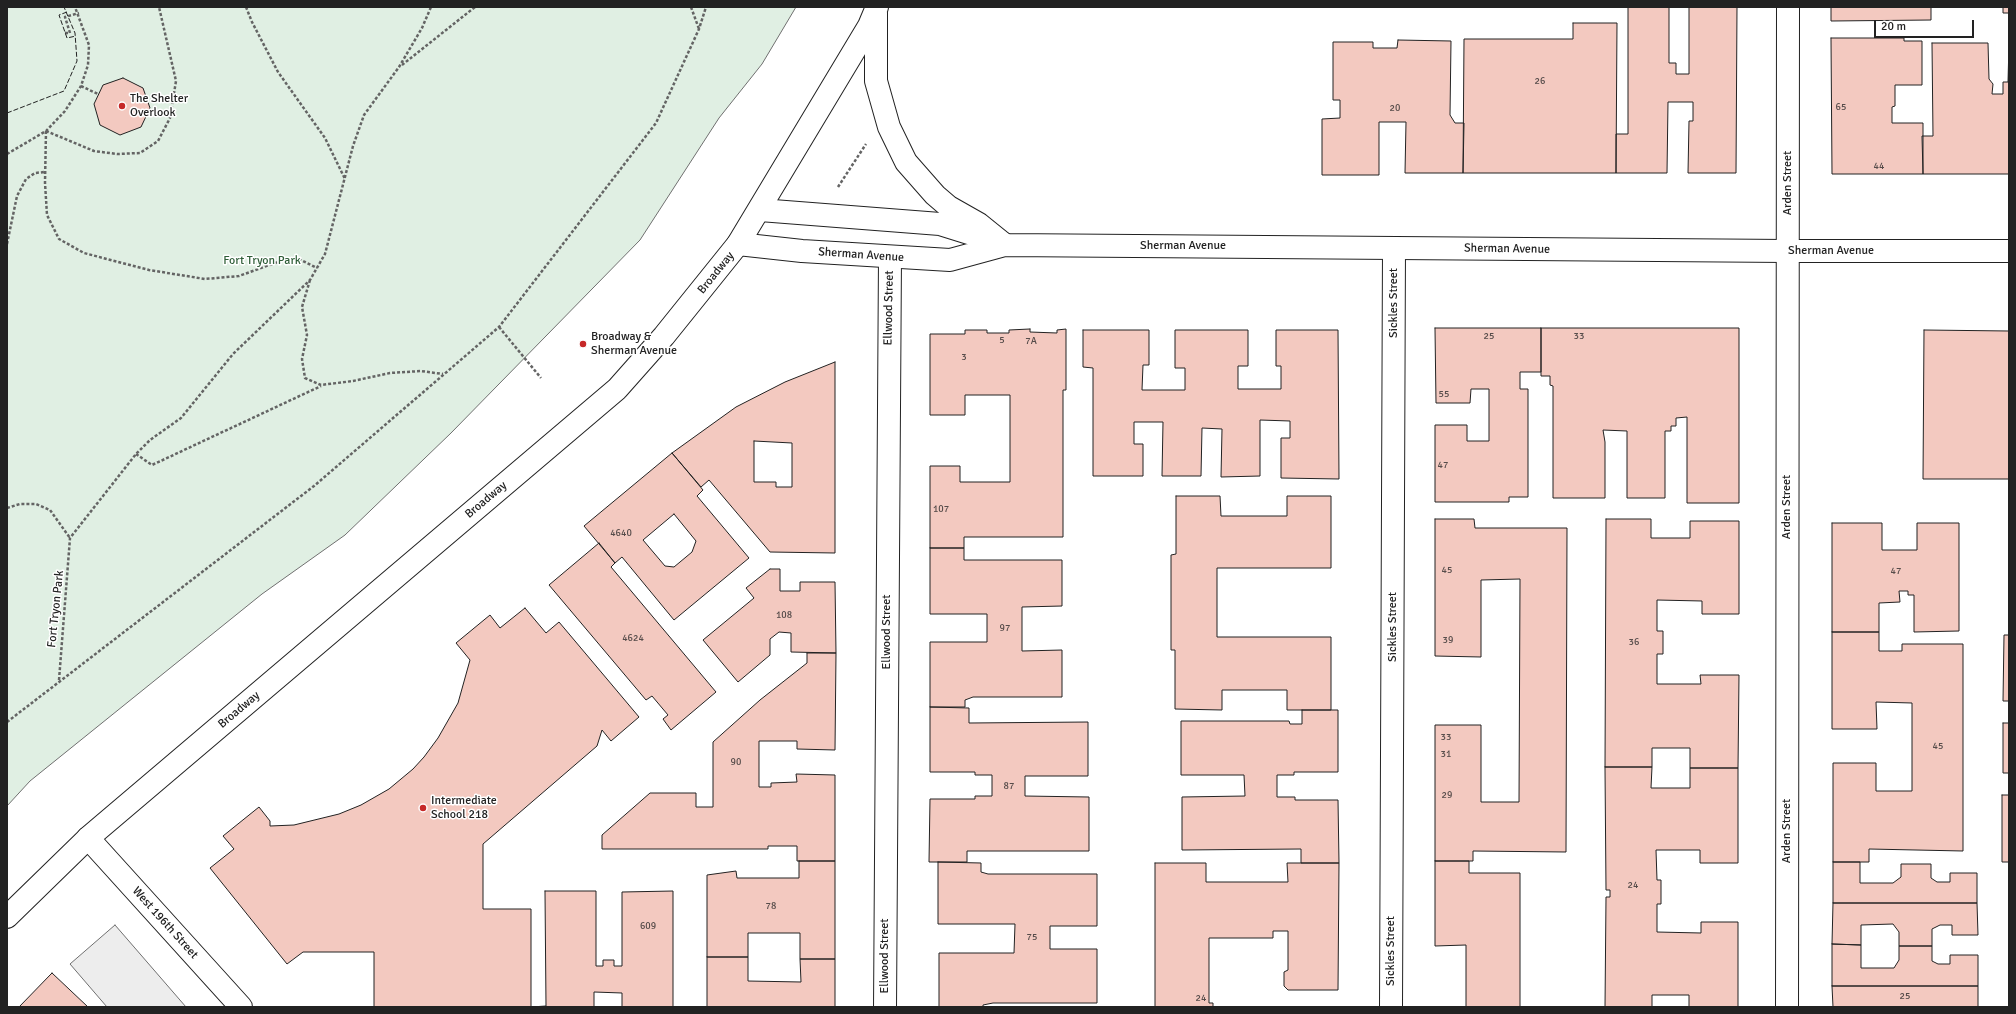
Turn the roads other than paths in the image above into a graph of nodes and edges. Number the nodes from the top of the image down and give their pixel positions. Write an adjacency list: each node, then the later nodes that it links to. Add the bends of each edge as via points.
1 (1788, 7): 7 (main road, Arden Street)
2 (877, 8): 3 (main road, Broadway, via 869,26); 5 (main road, via 876,81 889,127 906,162 949,207 979,224)
3 (760, 210): 4 (main road, Broadway); 5 (main road, Sherman Avenue, via 940,224)
4 (738, 244): 9 (main road, Sherman Avenue); 10 (main road, Broadway, via 664,336 617,389)
5 (1005, 245): 6 (main road, Sherman Avenue); 9 (main road, Sherman Avenue, via 950,260)
6 (1394, 248): 7 (main road, Sherman Avenue); 14 (main road, Sickles Street)
7 (1788, 251): 8 (main road, Sherman Avenue); 15 (main road, Arden Street)
8 (2009, 251)
9 (890, 257): 13 (main road, Ellwood Street)
10 (88, 838): 11 (main road, Broadway); 12 (main road, West 196th Street)
11 (7, 917)
12 (241, 1007)
13 (885, 1007)
14 (1391, 1007)
15 (1787, 1007)

